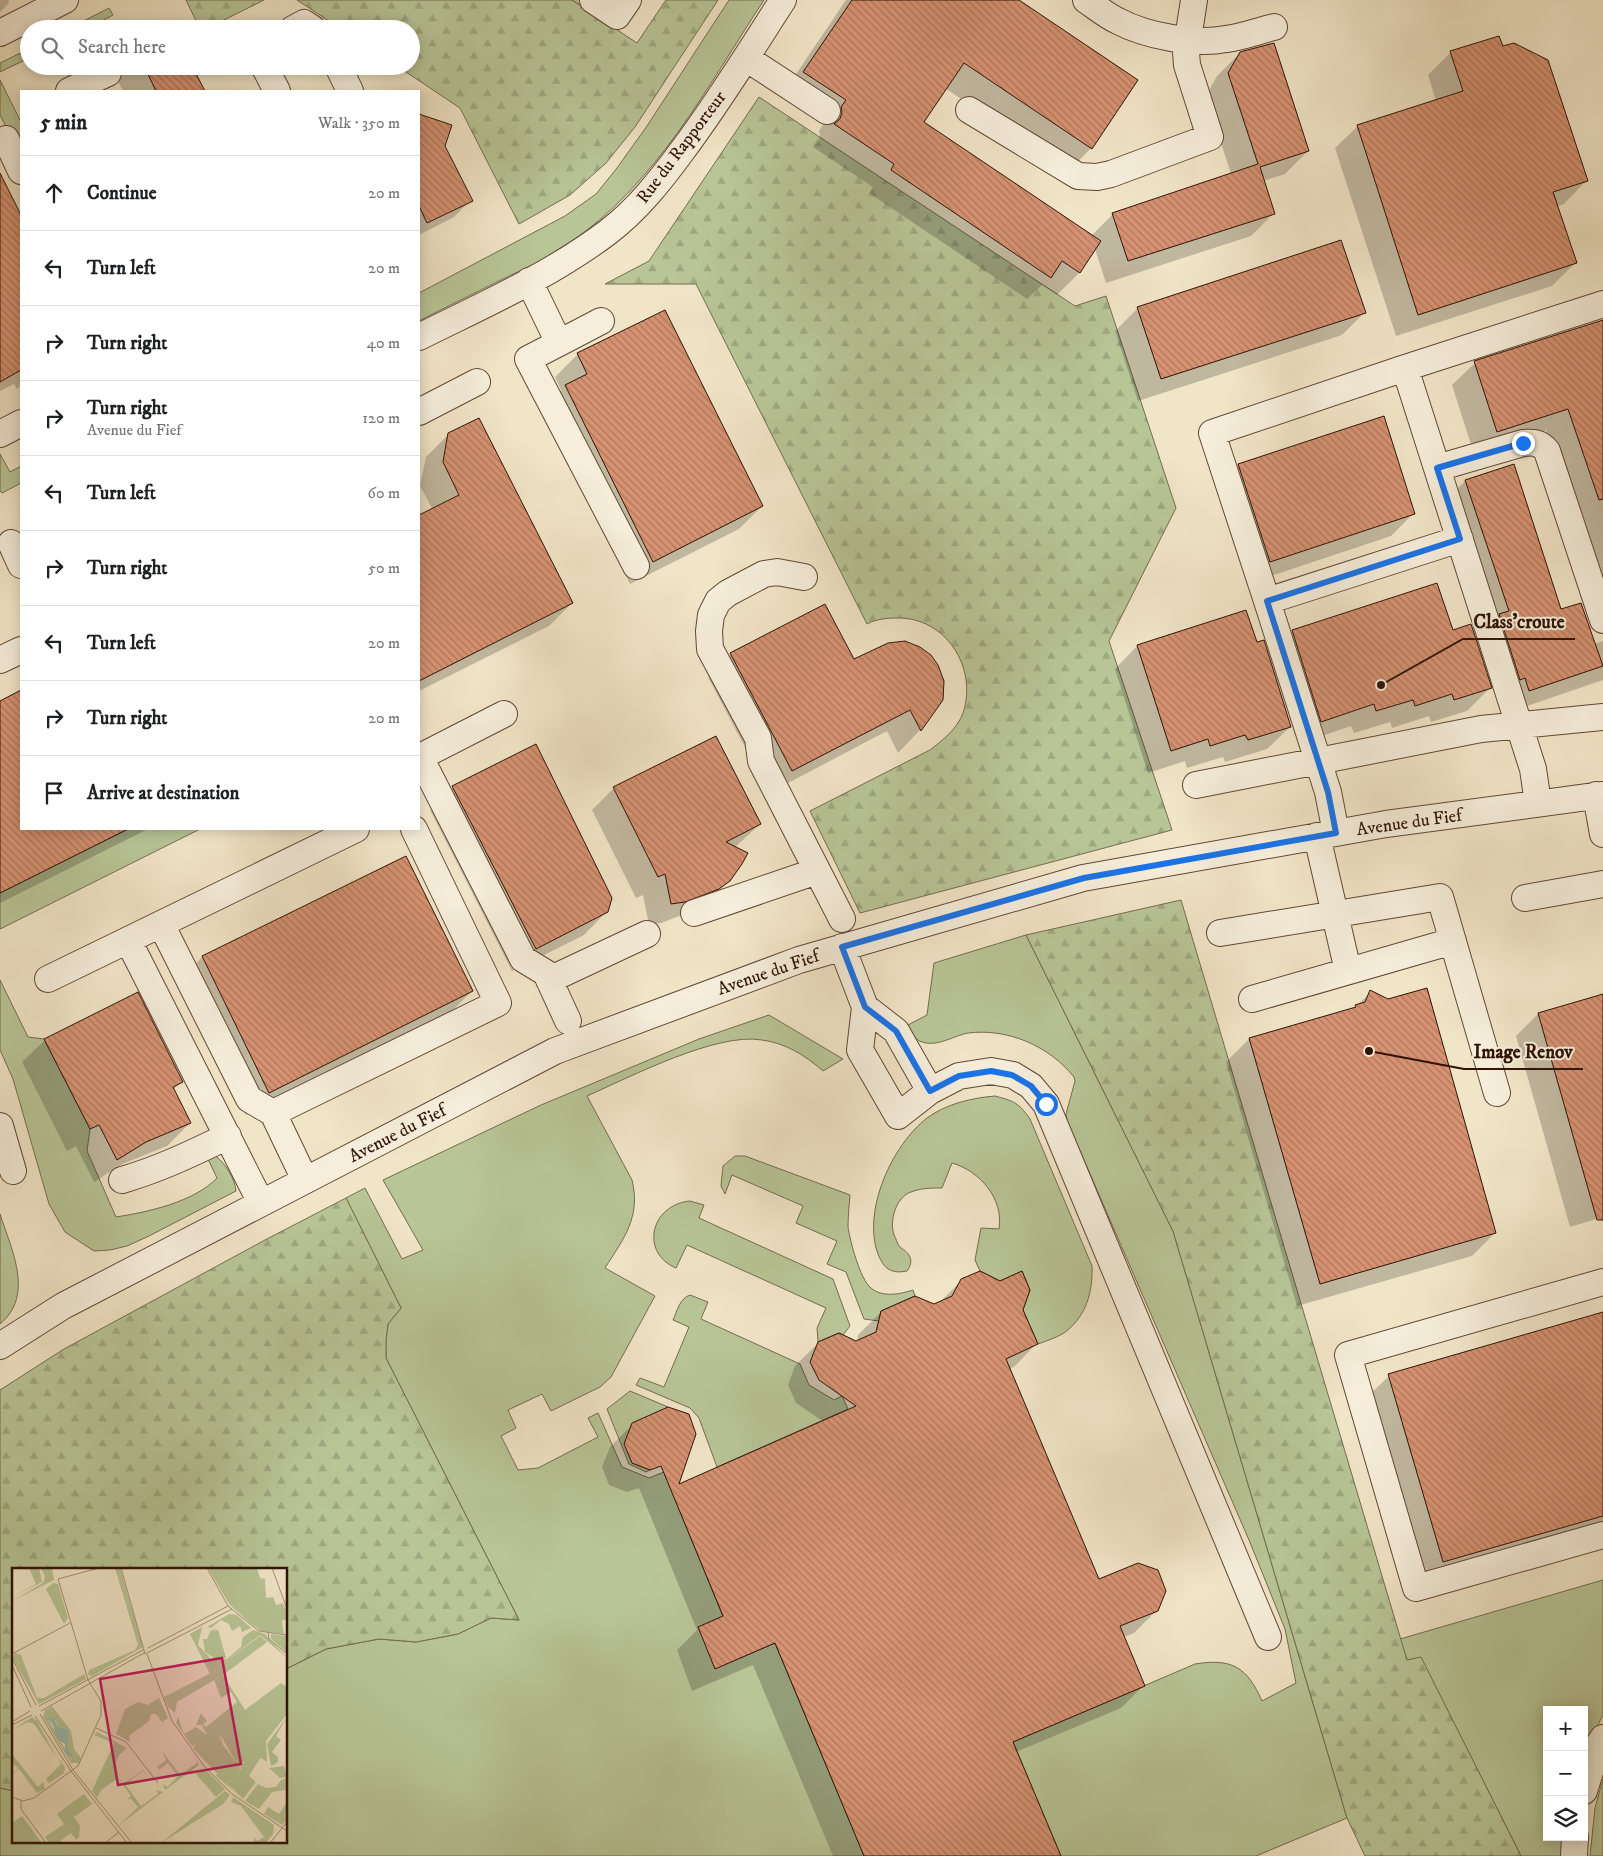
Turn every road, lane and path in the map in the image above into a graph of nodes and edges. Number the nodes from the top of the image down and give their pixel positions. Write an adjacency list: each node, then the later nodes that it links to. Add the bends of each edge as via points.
1 (65, 0): 7 (street)
2 (593, 0): 3 (street, via 617,16)
3 (628, 0)
4 (783, 0): 12 (street, Rue du Rapporteur)
5 (1086, 0): 11 (street, via 1118,21 1143,31)
6 (1194, 0): 11 (street)
7 (26, 20)
8 (20, 23): 10 (street)
9 (1274, 27): 11 (street, via 1225,40)
10 (0, 33)
11 (1188, 40): 19 (street, via 1187,65 1210,137 1111,174 1078,176)
12 (746, 58): 20 (street); 23 (street, Rue du Rapporteur, via 700,128 635,209 609,232 562,264)
13 (104, 75): 16 (street)
14 (269, 75): 17 (street)
15 (342, 75): 18 (street)
16 (71, 90)
17 (276, 90)
18 (350, 90)
19 (969, 110)
20 (826, 111)
21 (6, 139): 22 (street)
22 (20, 169)
23 (529, 281): 26 (street, Rue du Rapporteur); 27 (street)
24 (1603, 304): 28 (street)
25 (601, 321): 27 (street)
26 (420, 336)
27 (559, 343): 35 (street, via 528,359)
28 (1405, 368): 33 (street); 37 (street, via 1212,433)
29 (477, 382): 30 (street)
30 (420, 411)
31 (20, 424): 32 (street)
32 (0, 434)
33 (1437, 468): 34 (street); 38 (street, via 1523,443 1543,445)
34 (1460, 539): 37 (street); 43 (street)
35 (636, 566)
36 (804, 577): 52 (street, via 777,572 764,574 728,592 718,600 708,631 710,649 758,738 761,761)
37 (1267, 601): 44 (street)
38 (1603, 620)
39 (20, 650): 40 (street)
40 (0, 660)
41 (504, 714): 66 (street, via 420,757 523,959 546,973)
42 (1603, 717): 43 (street)
43 (1519, 724): 44 (street); 47 (street, via 1533,769)
44 (1319, 762): 45 (street); 51 (street, via 1328,792)
45 (1196, 785)
46 (1600, 795): 47 (street, Avenue du Fief); 50 (street)
47 (1538, 803): 51 (street, Avenue du Fief)
48 (354, 830): 58 (street)
49 (414, 830): 72 (street, via 498,1003)
50 (1603, 834)
51 (1327, 835): 56 (street); 63 (street, Avenue du Fief, via 1084,878)
52 (817, 871): 55 (street); 57 (street)
53 (1603, 884): 54 (street)
54 (1525, 898)
55 (694, 913)
56 (1335, 914): 60 (street); 62 (street, via 1440,897); 64 (street)
57 (842, 919)
58 (161, 924): 61 (street); 72 (street, via 249,1099)
59 (647, 934): 66 (street)
60 (1220, 934)
61 (128, 940): 65 (street); 74 (street)
62 (1453, 941): 64 (street); 71 (street)
63 (842, 947): 68 (street); 77 (street, Avenue du Fief, via 555,1051)
64 (1348, 971): 67 (street)
65 (48, 978)
66 (549, 980): 69 (street)
67 (1252, 999)
68 (865, 1007): 70 (street, via 896,1031); 70 (street, via 860,1050 898,1116)
69 (568, 1021)
70 (930, 1091): 82 (street, via 959,1076 991,1071 1012,1075 1031,1086 1046,1104)
71 (1497, 1093)
72 (273, 1113): 77 (street)
73 (1, 1134): 75 (street)
74 (228, 1136): 76 (street, via 182,1159); 78 (street)
75 (13, 1171)
76 (122, 1180)
77 (305, 1180): 78 (street, Avenue du Fief)
78 (261, 1203): 80 (street, Avenue du Fief, via 63,1306)
79 (1603, 1282): 81 (street, via 1348,1355 1416,1588)
80 (0, 1346)
81 (1603, 1535)
82 (1268, 1637)
83 (1603, 1738): 84 (street)
84 (1588, 1778)
85 (1575, 1841): 86 (street)
86 (1574, 1856)

